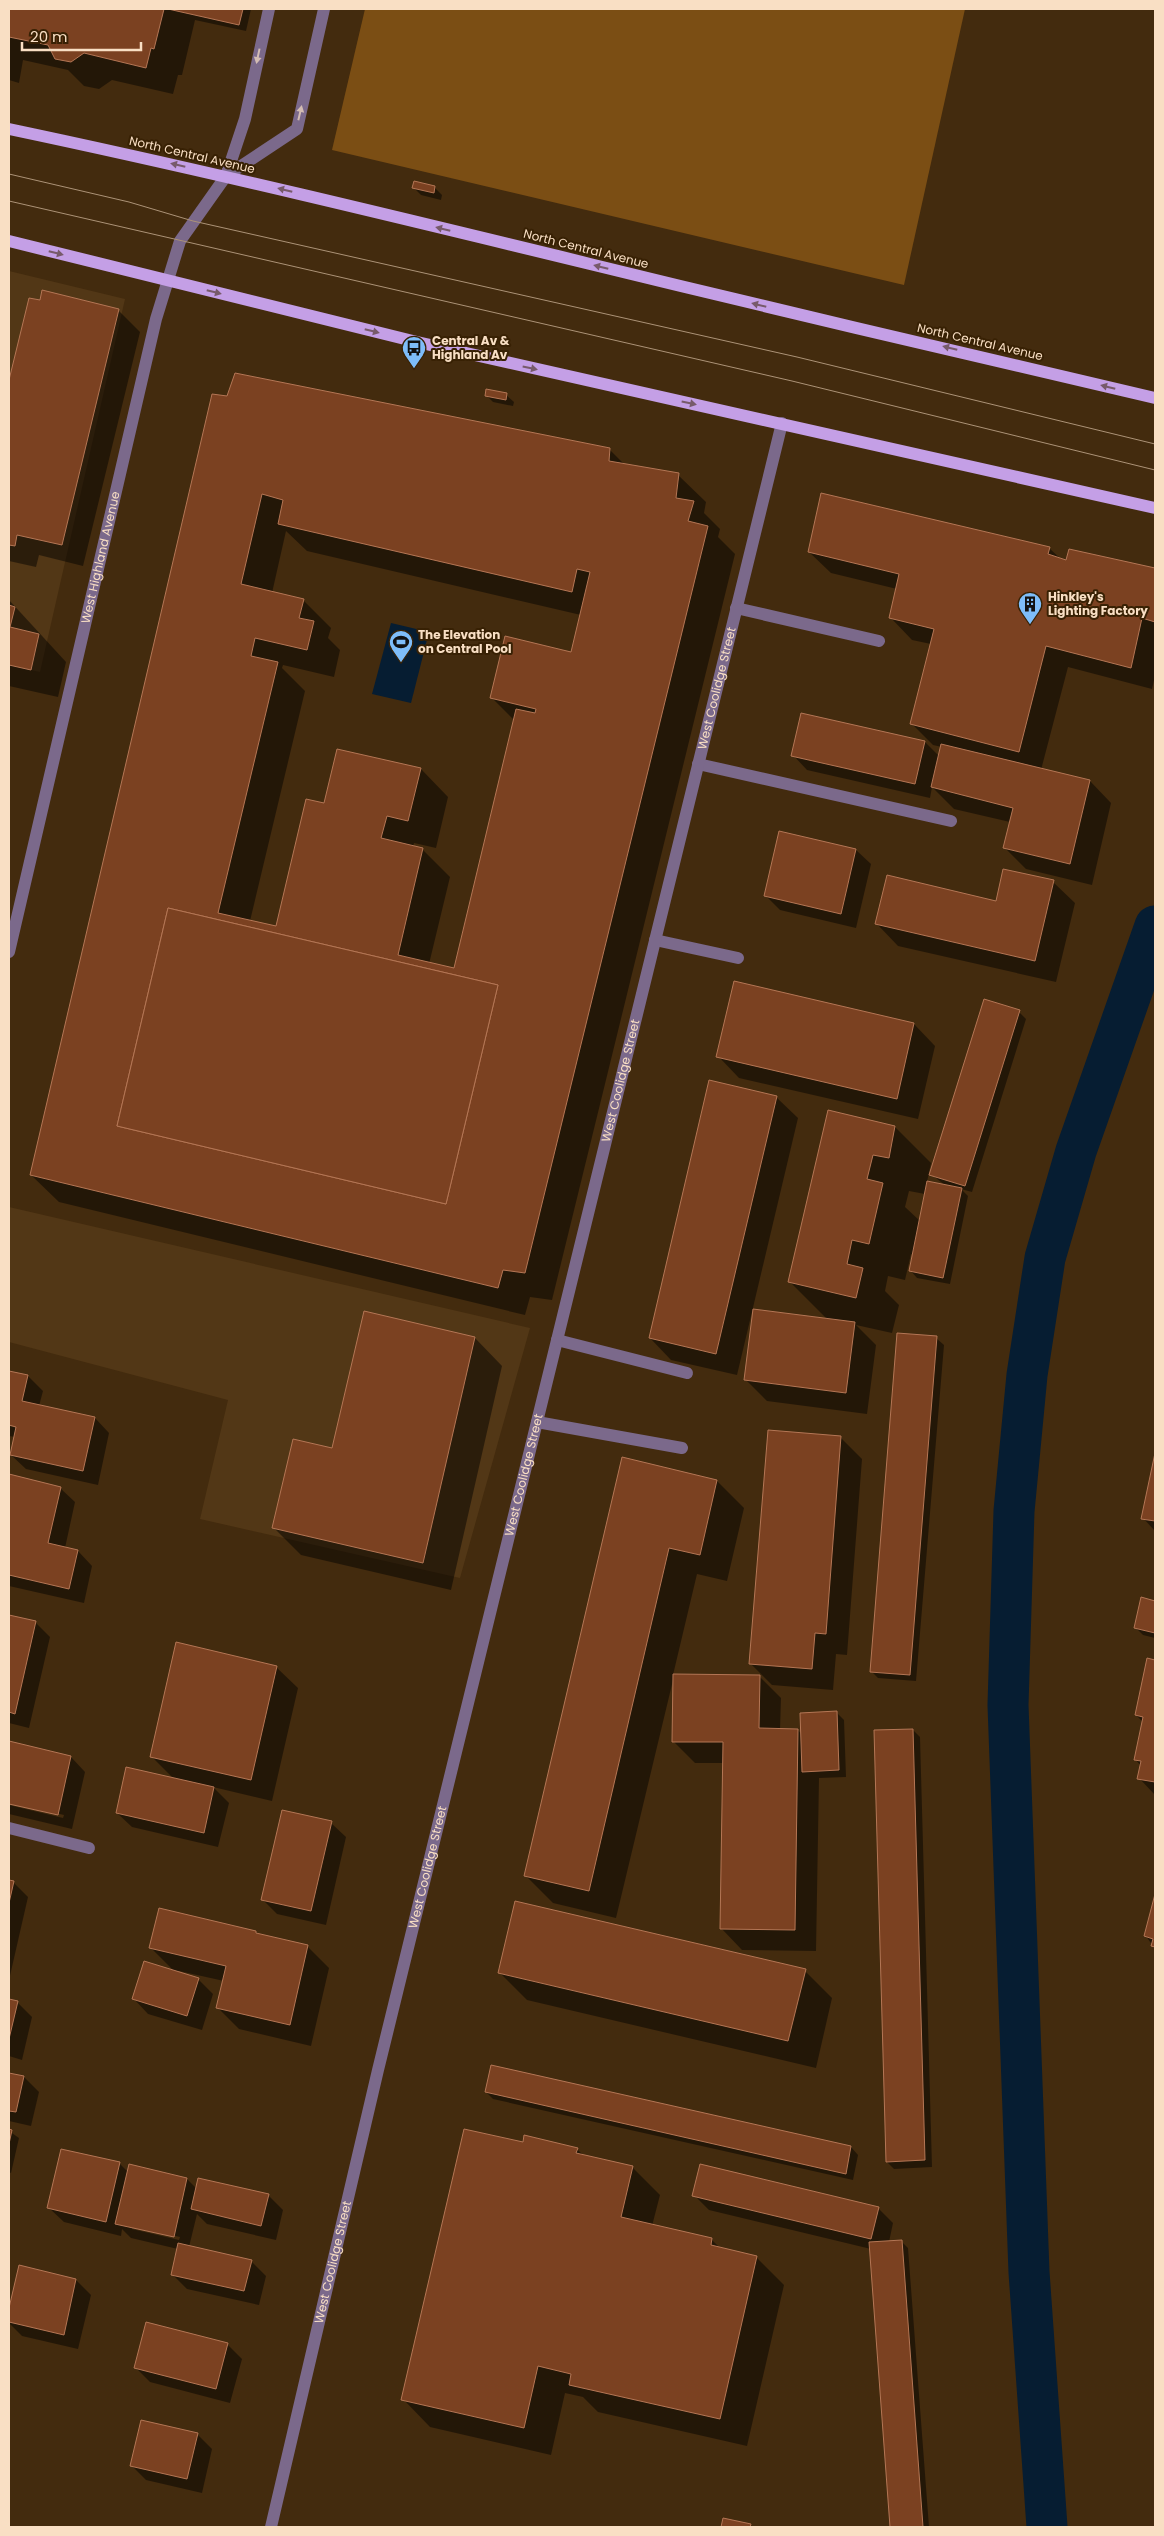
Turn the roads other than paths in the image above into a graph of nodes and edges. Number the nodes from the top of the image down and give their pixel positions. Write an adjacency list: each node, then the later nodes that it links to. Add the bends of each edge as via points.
1 (269, 9): 4 (street, one-way to 4, via 245,119)
2 (324, 9): 4 (street, one-way to 2, via 297,129)
3 (9, 129): 4 (main road, North Central Avenue, one-way to 3)
4 (226, 176): 6 (street, West Highland Avenue, via 180,241); 7 (main road, North Central Avenue, one-way to 4)
5 (9, 241): 6 (main road, one-way to 6)
6 (167, 280): 8 (main road, one-way to 8, via 416,342); 15 (street, West Highland Avenue)
7 (1155, 398)
8 (782, 423): 9 (main road); 10 (street, West Coolidge Street)
9 (1155, 508)
10 (736, 608): 11 (street); 12 (street, West Coolidge Street)
11 (879, 641)
12 (698, 764): 13 (street); 14 (street, West Coolidge Street)
13 (951, 821)
14 (655, 940): 16 (street); 17 (street, West Coolidge Street)
15 (9, 952)
16 (738, 958)
17 (557, 1340): 18 (street); 19 (street, West Coolidge Street)
18 (687, 1374)
19 (537, 1422): 20 (street); 23 (street, West Coolidge Street, via 378,2070)
20 (682, 1448)
21 (9, 1828): 22 (street)
22 (89, 1848)
23 (271, 2527)

